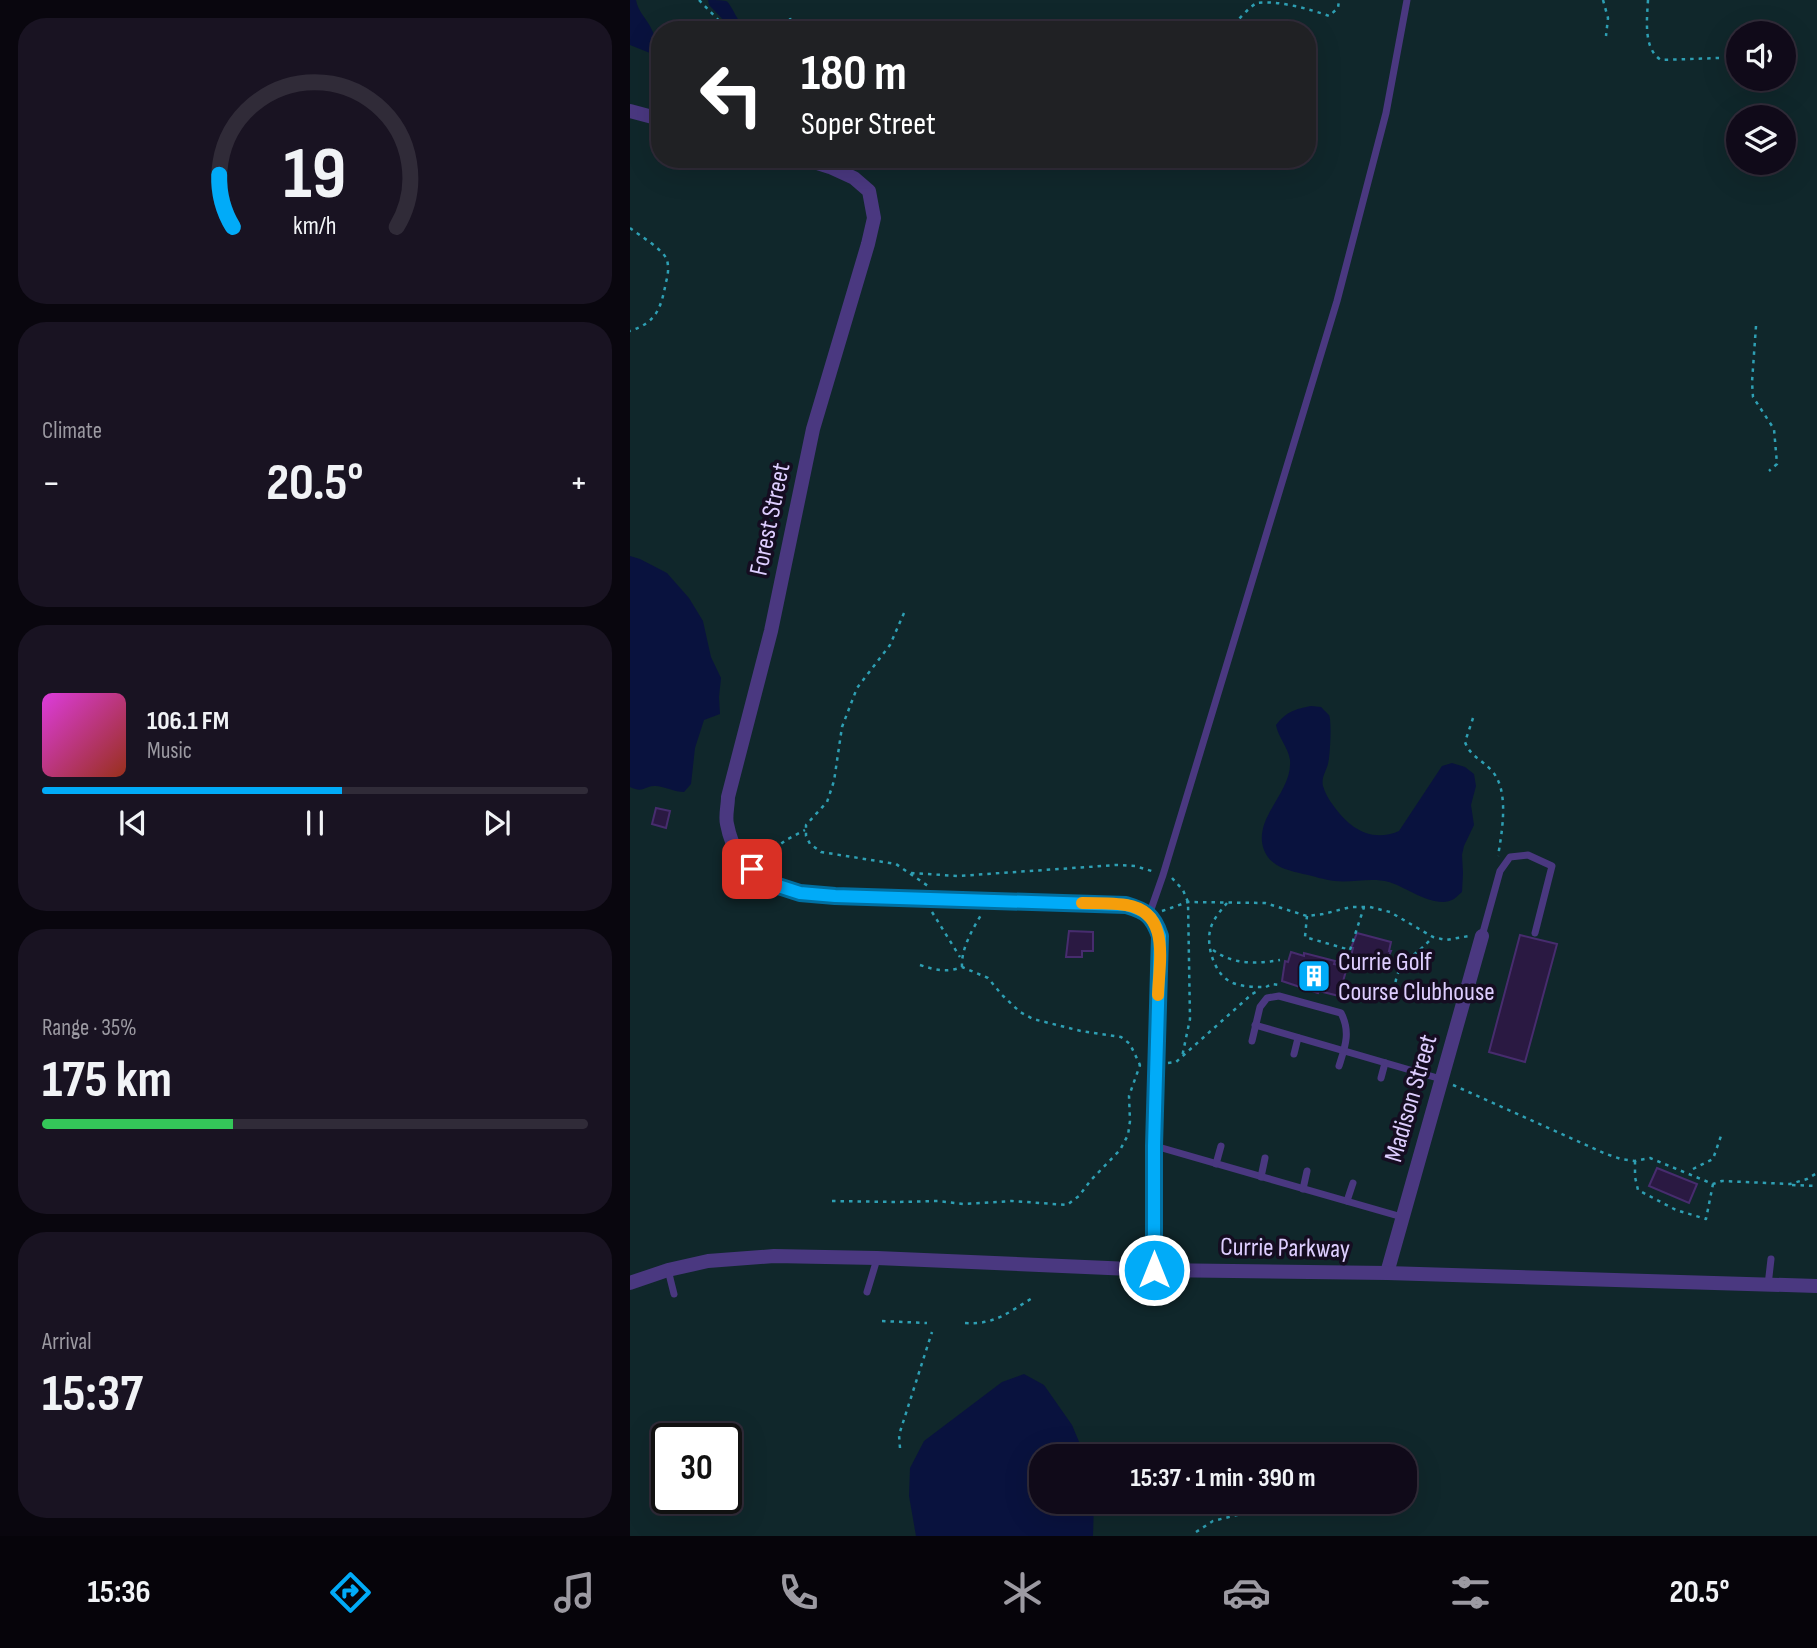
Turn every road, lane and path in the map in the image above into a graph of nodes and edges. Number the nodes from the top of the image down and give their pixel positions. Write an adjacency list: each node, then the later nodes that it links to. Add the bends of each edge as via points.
1 (699, 0): 7 (path)
2 (1339, 0): 9 (path, via 1329,16 1277,1 1256,4)
3 (1407, 0): 25 (lane, via 1385,113 1337,301)
4 (1603, 0): 10 (path)
5 (1647, 0): 11 (path, via 1654,56 1661,60)
6 (790, 18): 8 (path)
7 (719, 21)
8 (790, 21)
9 (1237, 21)
10 (1606, 36)
11 (1719, 58)
12 (630, 111): 13 (street)
13 (651, 117)
14 (832, 168): 23 (street, Forest Street, via 869,191 873,218 813,429 771,631 728,797 726,823 739,859)
15 (630, 228): 17 (path, via 661,252 668,272 656,315)
16 (1756, 326): 18 (path, via 1753,397 1774,429 1777,464)
17 (630, 331)
18 (1769, 471)
19 (904, 613): 21 (path, via 890,645 857,688 842,727 827,802)
20 (1473, 718): 22 (path, via 1465,742 1468,751 1497,775 1501,791 1503,824)
21 (806, 830): 23 (path, via 786,840); 24 (path, via 810,844 821,852 896,864)
22 (1497, 861)
23 (752, 869): 26 (street, via 769,883 800,893)
24 (911, 873): 25 (path, via 958,876 1116,865); 27 (path)
25 (1163, 875): 29 (path, via 1171,877); 32 (lane)
26 (922, 898): 27 (street); 39 (path)
27 (945, 898): 28 (street)
28 (990, 900): 32 (street, via 1126,905); 39 (path)
29 (1188, 902): 30 (path); 32 (path); 51 (path, via 1190,1019)
30 (1227, 903): 33 (path, via 1265,904); 38 (path, via 1210,928)
31 (1364, 907): 33 (path); 33 (path, via 1350,950 1305,937); 37 (path, via 1390,912)
32 (1149, 915): 54 (street, via 1160,936)
33 (1307, 916)
34 (1477, 932): 35 (lane, via 1500,871 1510,857 1528,855 1552,866); 36 (path); 36 (path); 57 (street, Madison Street)
35 (1535, 933)
36 (1464, 936): 37 (path)
37 (1433, 937): 45 (path, via 1398,970)
38 (1212, 949): 40 (path, via 1234,961); 44 (path, via 1222,976)
39 (961, 959): 42 (path)
40 (1280, 960)
41 (920, 965): 42 (path, via 936,971)
42 (962, 967): 53 (path, via 989,978 1020,1012 1033,1019 1121,1037 1130,1044)
43 (1280, 985): 44 (path)
44 (1265, 988): 51 (path, via 1252,994)
45 (1394, 999)
46 (1255, 1025): 47 (lane); 48 (lane); 49 (lane, via 1266,998 1279,996 1341,1013 1347,1035)
47 (1298, 1038): 49 (lane); 50 (lane)
48 (1252, 1041)
49 (1343, 1051): 52 (lane); 55 (lane)
50 (1294, 1054)
51 (1182, 1057): 54 (path)
52 (1385, 1063): 56 (lane); 57 (lane)
53 (1140, 1065): 54 (path); 73 (path, via 1129,1096 1128,1135 1120,1150 1068,1205)
54 (1156, 1066): 59 (street)
55 (1339, 1066)
56 (1381, 1078)
57 (1441, 1079): 62 (path, via 1606,1154); 75 (street, Madison Street)
58 (1722, 1133): 64 (path, via 1713,1159)
59 (1154, 1146): 63 (lane); 79 (street)
60 (1222, 1146): 63 (lane)
61 (1265, 1158): 67 (lane)
62 (1635, 1161): 69 (path, via 1650,1158); 69 (path, via 1639,1190 1676,1210 1706,1219)
63 (1216, 1164): 67 (lane)
64 (1693, 1169)
65 (1307, 1171): 72 (lane)
66 (1817, 1173): 70 (path)
67 (1261, 1177): 72 (lane)
68 (1353, 1183): 74 (lane)
69 (1713, 1184): 70 (path)
70 (1790, 1184): 71 (path)
71 (1817, 1186)
72 (1303, 1189): 74 (lane)
73 (832, 1200)
74 (1347, 1201): 75 (lane)
75 (1402, 1217): 80 (street, Madison Street)
76 (877, 1258): 78 (street, Currie Parkway, via 774,1256 708,1261); 79 (street, Currie Parkway); 84 (lane)
77 (1771, 1259): 82 (lane)
78 (668, 1270): 81 (street, Currie Parkway); 85 (lane)
79 (1154, 1270): 80 (street, Currie Parkway)
80 (1387, 1273): 82 (street, Currie Parkway)
81 (630, 1283)
82 (1768, 1285): 83 (street, Currie Parkway)
83 (1817, 1286)
84 (867, 1292)
85 (674, 1294)
86 (1034, 1297): 88 (path, via 996,1319)
87 (882, 1321): 89 (path)
88 (965, 1323)
89 (927, 1324)
90 (932, 1332): 91 (path, via 899,1435)
91 (900, 1448)
92 (1241, 1514): 93 (path, via 1213,1521)
93 (1196, 1532)

